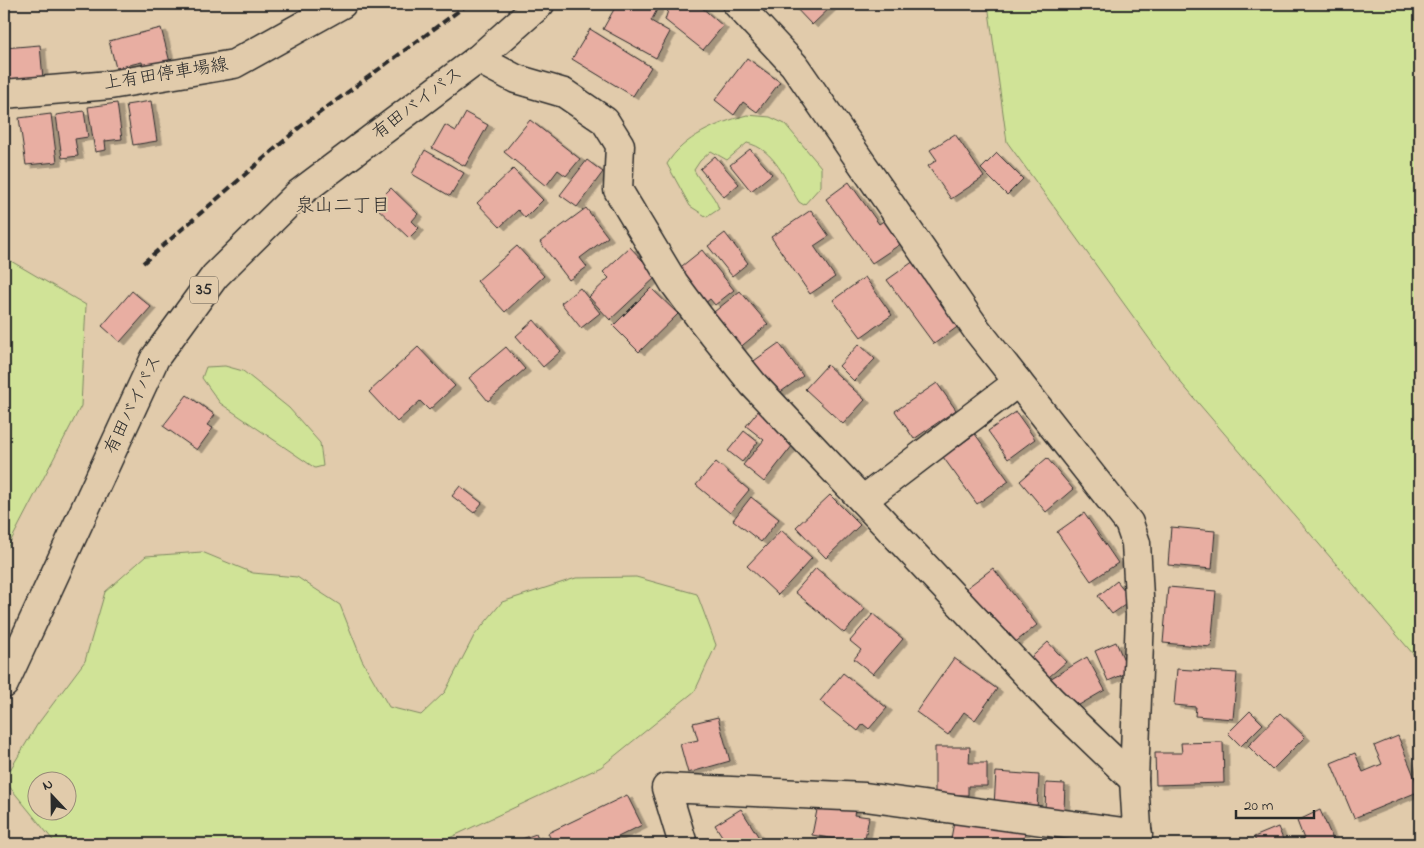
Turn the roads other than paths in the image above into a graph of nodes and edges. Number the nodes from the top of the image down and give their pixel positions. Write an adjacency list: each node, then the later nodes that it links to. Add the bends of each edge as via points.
1 (342, 4): 5 (main road, 上有田停車場線, via 234,64 110,85)
2 (540, 4): 4 (main road, 有田バイパス / 35)
3 (737, 4): 6 (main road, via 794,65 977,330)
4 (478, 59): 7 (main road, via 516,79 564,93 605,121 620,145 618,190 674,283 753,384); 8 (main road, 有田バイパス / 35, via 298,194 215,276 155,358)
5 (4, 94)
6 (1018, 382): 7 (main road); 9 (main road, via 1129,523 1136,543 1140,615)
7 (863, 500): 9 (main road, via 1051,700)
8 (4, 684)
9 (1134, 780): 10 (main road)
10 (1138, 839): 11 (main road, via 865,797 666,788)
11 (683, 844)

